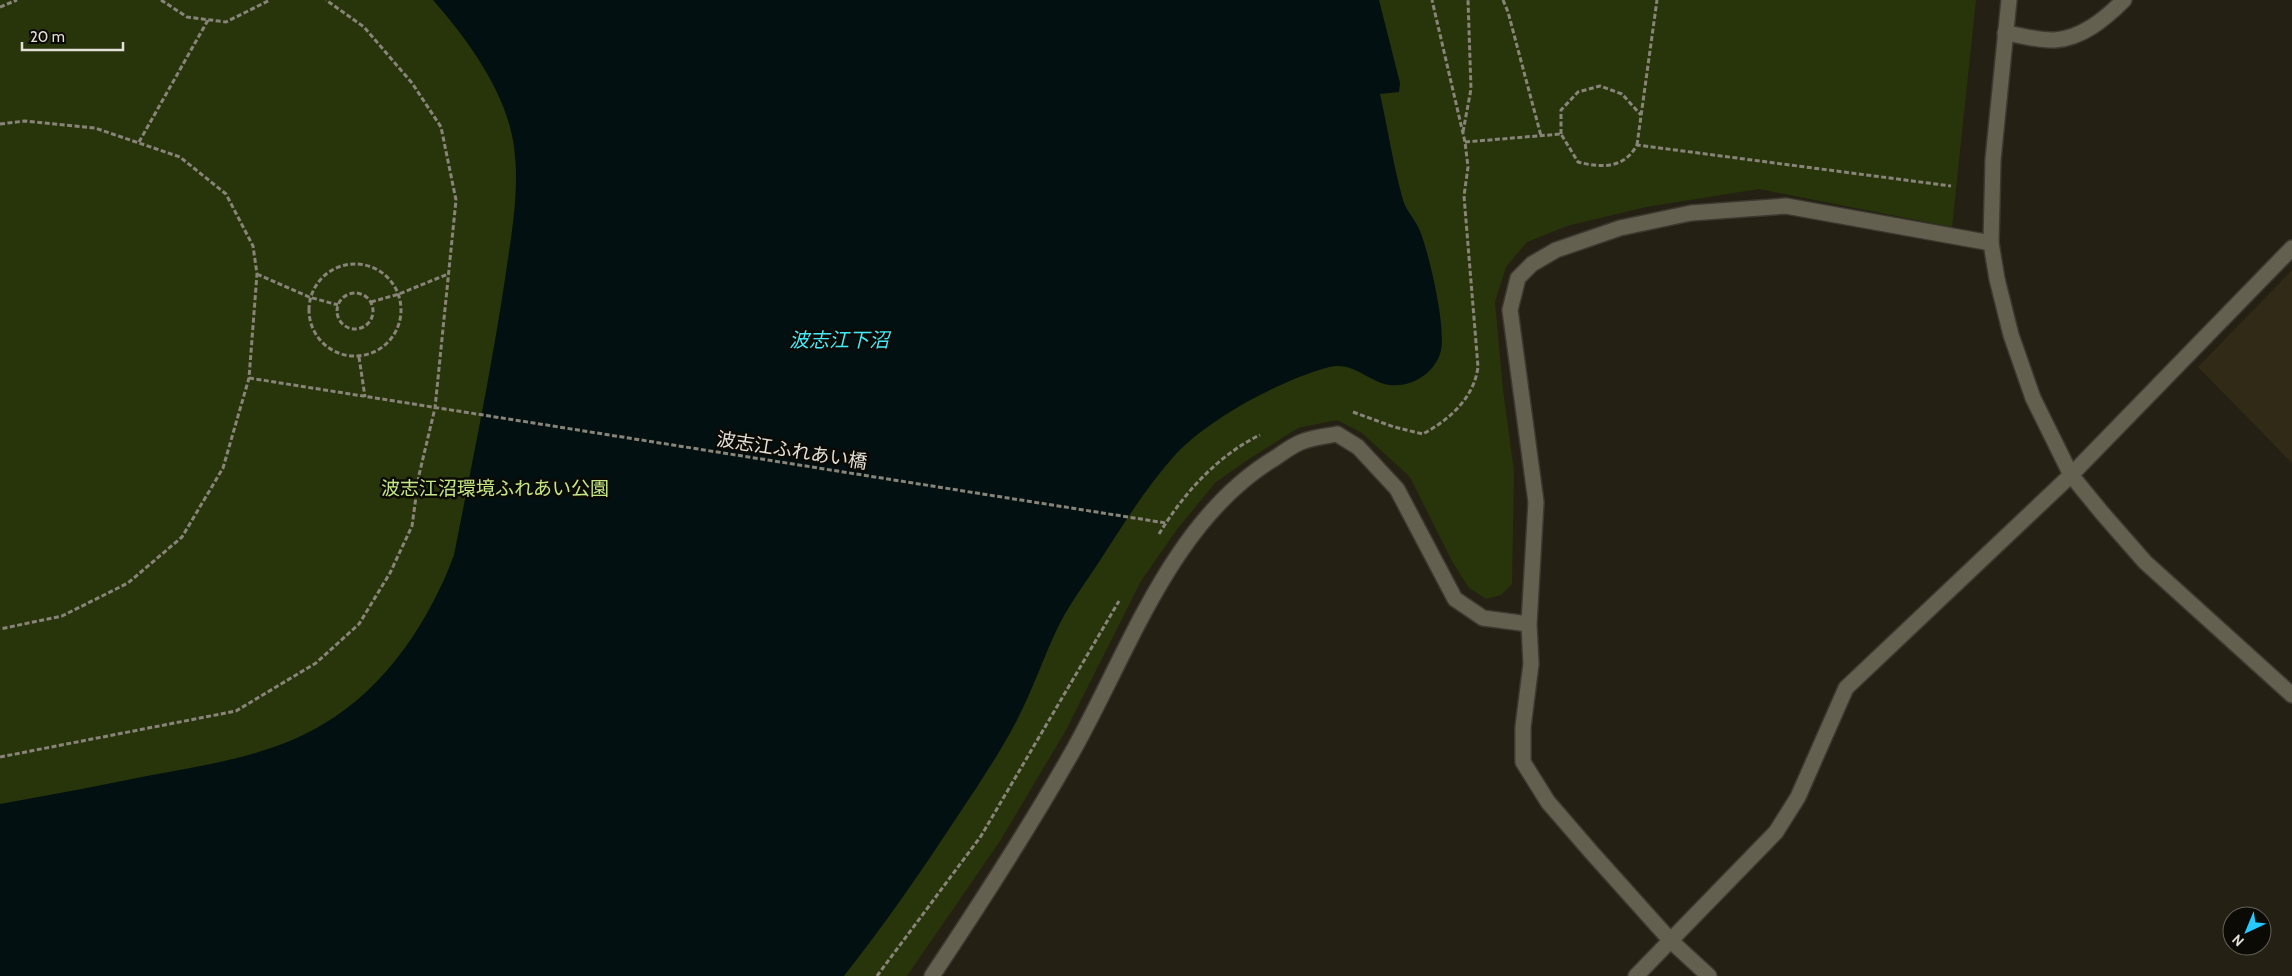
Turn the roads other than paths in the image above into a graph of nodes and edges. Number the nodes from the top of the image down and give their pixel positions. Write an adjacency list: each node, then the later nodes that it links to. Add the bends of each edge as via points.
1 (2009, 0): 3 (street)
2 (2124, 0): 3 (street, via 2108,17 2088,29 2054,40)
3 (2004, 33): 4 (street, via 1993,160)
4 (1992, 242): 6 (street, via 1997,279 2011,335 2030,389); 7 (street, via 1786,206 1691,213 1620,228 1556,250 1532,264 1518,278 1510,310 1536,502)
5 (2292, 248): 6 (street)
6 (2071, 475): 8 (street, via 2145,562); 9 (street, via 1846,688 1798,797 1776,832)
7 (1529, 624): 9 (street, via 1531,664 1523,727 1523,762 1548,802); 10 (street, via 1483,618 1455,599 1397,489 1358,447 1337,434 1303,441 1256,469 1225,495 1178,555 1012,855)
8 (2292, 695)
9 (1671, 941): 11 (street); 12 (street)
10 (932, 976)
11 (1636, 976)
12 (1709, 976)

